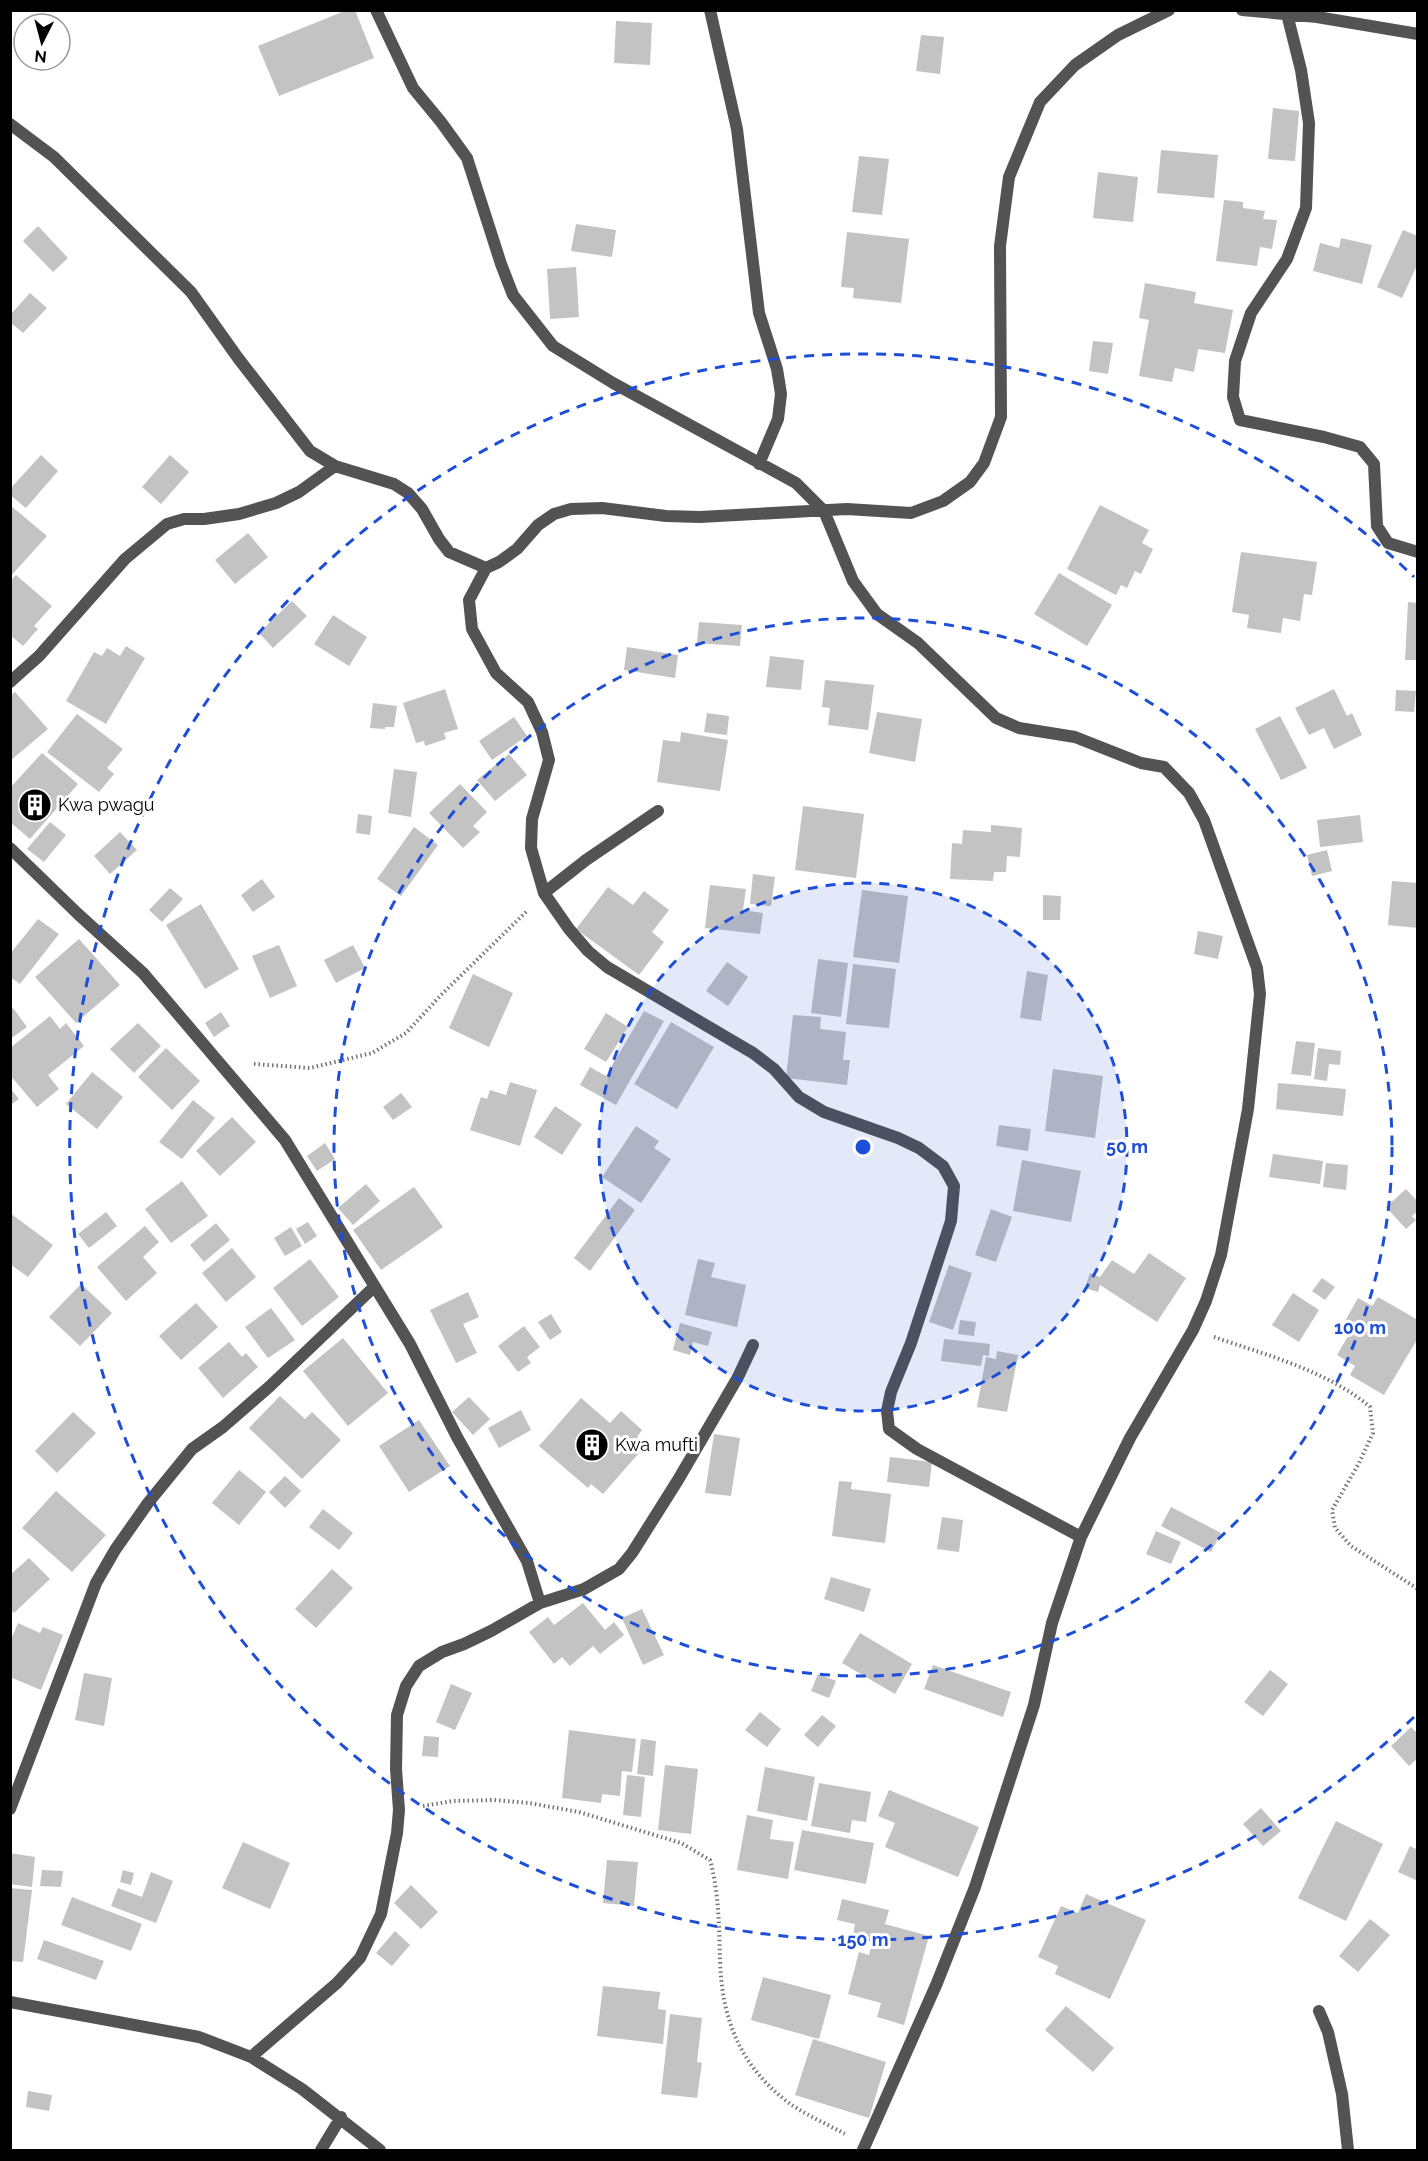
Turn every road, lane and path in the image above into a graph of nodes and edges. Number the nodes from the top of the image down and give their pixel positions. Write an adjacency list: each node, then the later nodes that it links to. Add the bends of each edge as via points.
1 (376, 10): 9 (street, via 413,88 467,158 513,295 553,346)
2 (710, 10): 9 (street, via 738,129 759,313 781,394 778,419)
3 (1168, 10): 11 (street, via 1118,35 1075,65 1040,102 1009,177 1000,246 1001,417 984,463 970,482 943,501 911,513)
4 (1242, 10): 5 (street)
5 (1287, 14): 6 (street); 12 (street, via 1309,123 1306,208 1287,259 1251,313 1235,361 1233,397 1240,420 1360,447 1374,464 1377,526 1388,543)
6 (1317, 14): 7 (street)
7 (1418, 34)
8 (10, 124): 10 (street, via 54,157 190,292 309,451)
9 (759, 464): 11 (street, via 796,483)
10 (335, 466): 13 (street, via 394,484 408,493 449,552); 14 (street, via 276,503 239,514 167,524 125,559 39,656)
11 (824, 510): 13 (street, via 700,517 571,509 538,525 517,549); 20 (street, via 853,581 878,614 918,643 996,718 1019,728 1076,737 1164,767 1189,793 1204,820 1257,968 1260,994 1248,1109 1232,1202 1221,1255)
12 (1418, 552)
13 (486, 568): 17 (street, via 469,600 472,629 496,673 528,702 549,760 532,819 531,848)
14 (10, 682)
15 (658, 811): 17 (street)
16 (10, 848): 19 (street, via 143,973 285,1140)
17 (544, 893): 18 (path, via 406,1033 372,1053 310,1068); 22 (street, via 575,937 606,967 753,1053 774,1069 798,1097 824,1112 898,1138 943,1166 954,1186 951,1221 891,1392 889,1429 928,1455)
18 (250, 1063)
19 (374, 1287): 24 (street, via 410,1344 527,1562); 25 (street, via 269,1387 192,1449 115,1550 96,1583)
20 (1194, 1330): 22 (street, via 1130,1438); 23 (path, via 1320,1377 1370,1407 1373,1433 1332,1510 1335,1528 1350,1546)
21 (753, 1345): 24 (street, via 738,1377 632,1553 618,1569 584,1589)
22 (1081, 1537): 31 (street, via 1052,1623 1034,1705 975,1887)
23 (1418, 1589)
24 (540, 1603): 26 (street, via 419,1666 406,1686 398,1715)
25 (10, 1809)
26 (399, 1810): 29 (street, via 381,1914 360,1958 337,1983); 31 (path, via 452,1801 529,1803 579,1812 681,1843 710,1860 719,1920 724,2008 739,2049 769,2086 791,2104)
27 (10, 2002): 29 (street, via 199,2037)
28 (1319, 2011): 34 (street, via 1328,2032 1342,2094)
29 (251, 2057): 30 (street)
30 (340, 2117): 32 (street); 33 (street)
31 (865, 2148)
32 (321, 2151)
33 (380, 2151)
34 (1348, 2151)

